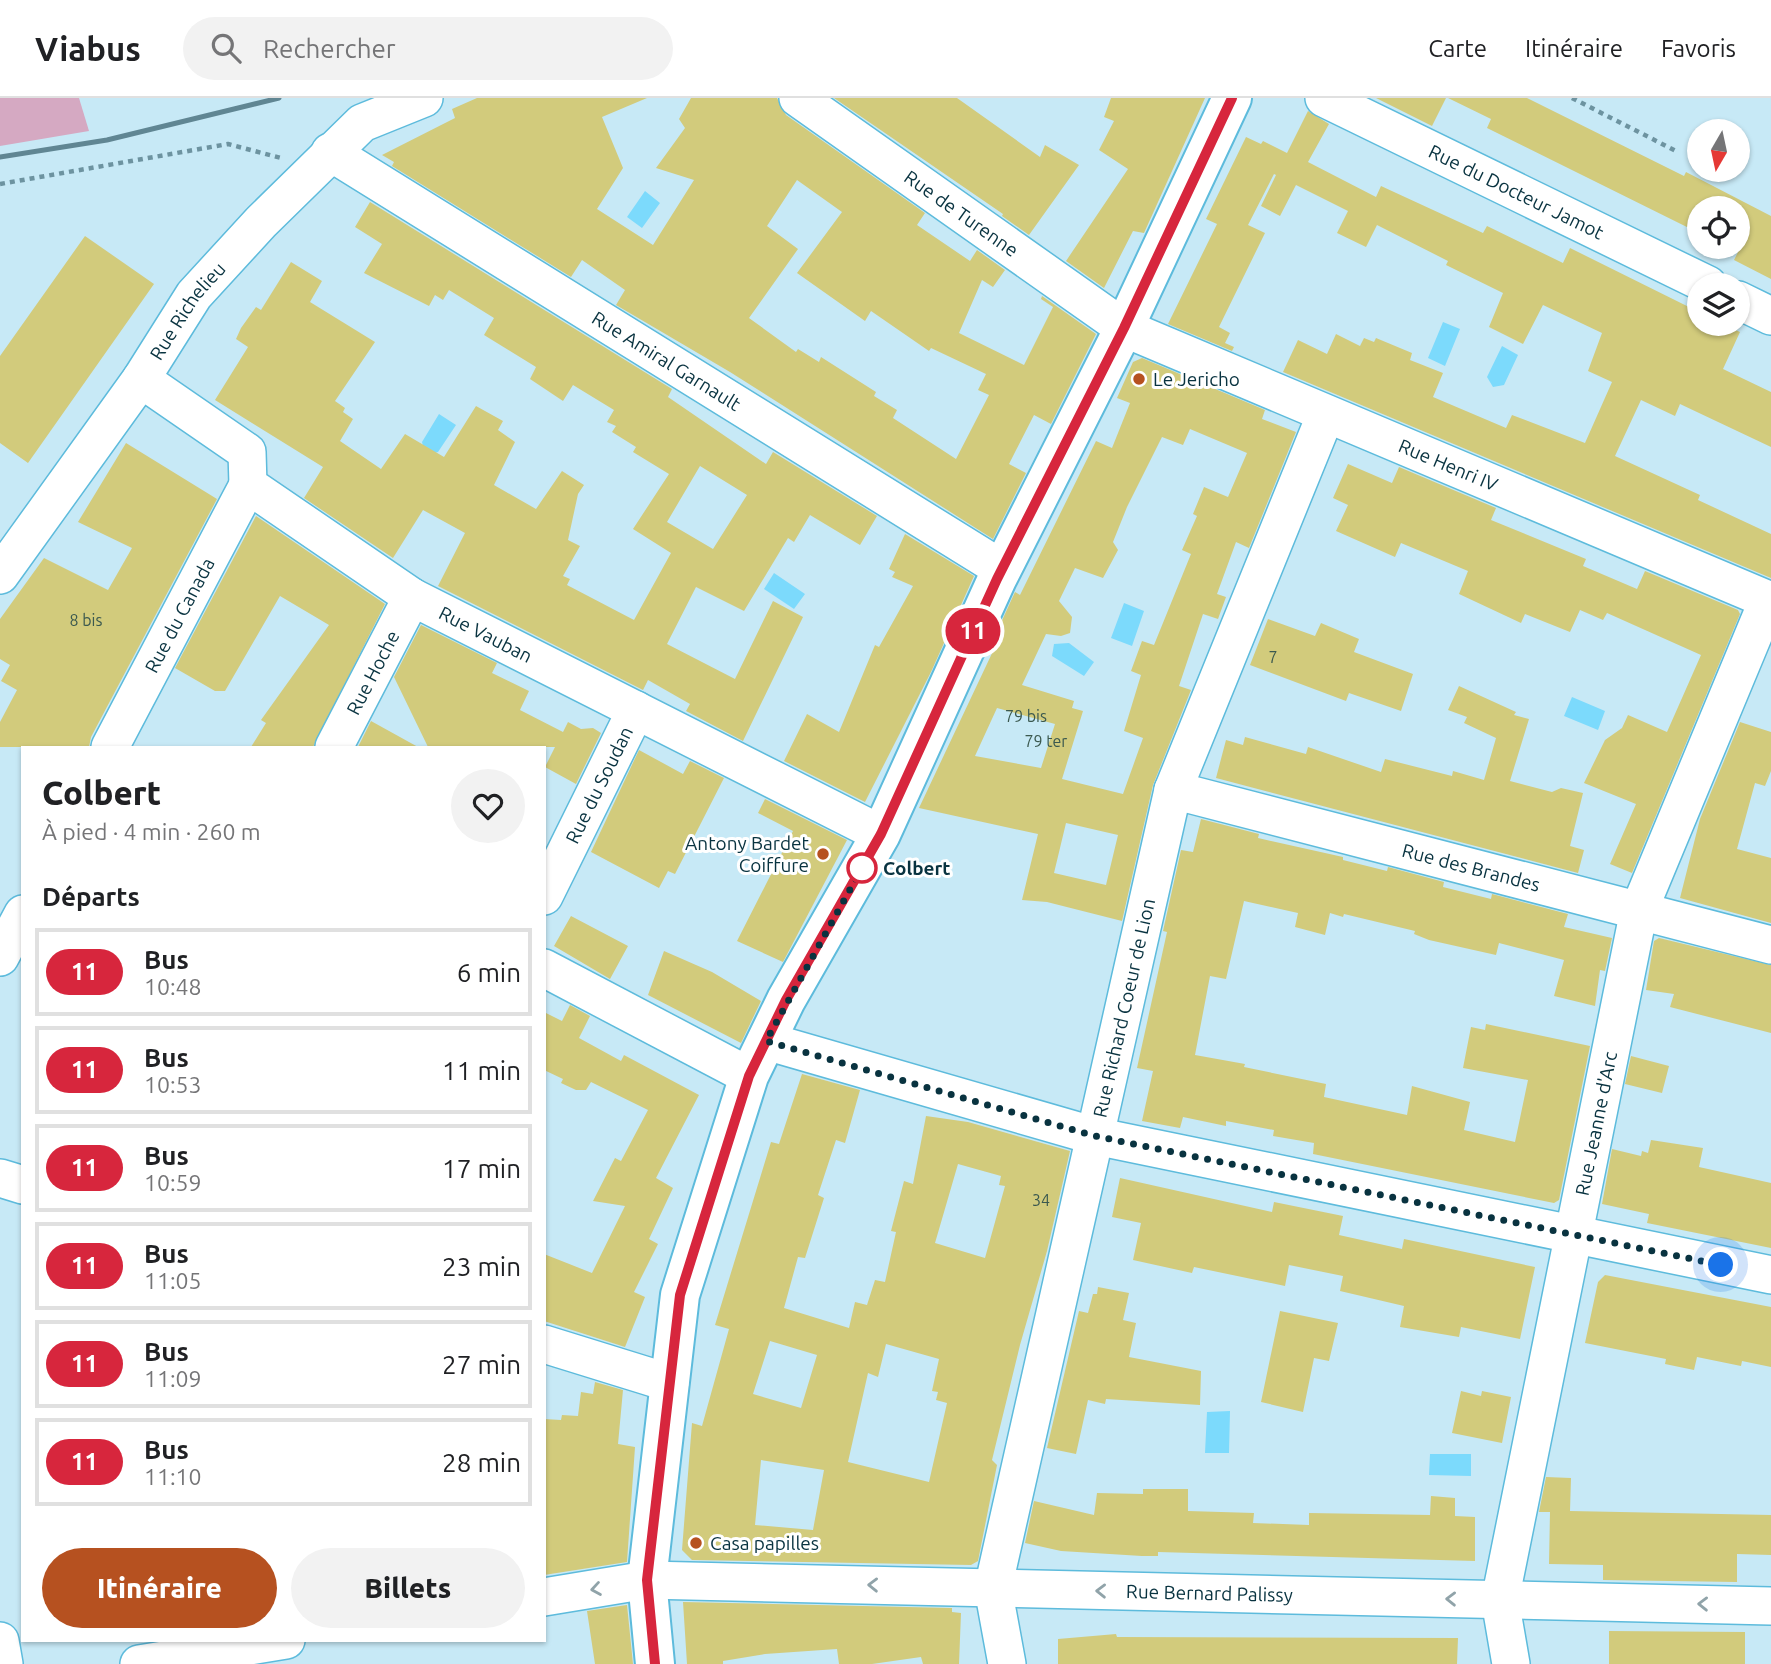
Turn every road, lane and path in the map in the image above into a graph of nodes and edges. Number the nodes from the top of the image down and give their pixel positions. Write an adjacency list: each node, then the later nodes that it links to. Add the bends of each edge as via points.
1 (424, 98): 7 (street, Rue Richelieu, via 362,123)
2 (798, 98): 12 (street, Rue de Turenne)
3 (1231, 98): 12 (street)
4 (1324, 98): 9 (street, Rue du Docteur Jamot)
5 (1572, 98): 6 (path)
6 (1676, 151)
7 (330, 152): 8 (path, via 286,159 228,144); 13 (street, Rue Richelieu, via 194,295); 16 (street, Rue Amiral Garnault)
8 (0, 184)
9 (1687, 275)
10 (1750, 306): 11 (street)
11 (1771, 316)
12 (1124, 328): 14 (street, Rue Henri IV); 16 (street)
13 (141, 379): 15 (street, via 247,452); 17 (street, Rue Richelieu)
14 (1326, 414): 19 (street, Rue Henri IV); 23 (street, Rue Richard Coeur de Lion)
15 (248, 485): 18 (street, Rue Vauban); 21 (street, Rue du Canada)
16 (1002, 569): 24 (street)
17 (0, 575)
18 (412, 597): 20 (street, Rue Vauban); 22 (street, Rue Hoche)
19 (1770, 601): 26 (street, Rue Jeanne d'Arc)
20 (636, 710): 24 (street, Rue Vauban); 25 (street, Rue du Soudan)
21 (111, 746)
22 (335, 746)
23 (1172, 790): 26 (street, Rue des Brandes); 33 (street, Rue Richard Coeur de Lion)
24 (881, 834): 31 (street)
25 (546, 892)
26 (1639, 910): 28 (street, Rue des Brandes); 36 (street, Rue Jeanne d'Arc)
27 (21, 918): 29 (street)
28 (1771, 945)
29 (0, 957)
30 (546, 969): 32 (street)
31 (766, 1041): 32 (street); 33 (street)
32 (749, 1076): 39 (street, via 680,1295)
33 (1095, 1136): 36 (street); 41 (street, Rue Richard Coeur de Lion)
34 (0, 1178): 35 (street)
35 (21, 1184)
36 (1573, 1234): 37 (street); 43 (street, Rue Jeanne d'Arc)
37 (1771, 1275)
38 (546, 1345): 39 (street)
39 (670, 1382): 40 (street)
40 (647, 1580): 41 (street, Rue Bernard Palissy, one-way to 40); 42 (street, Rue Bernard Palissy, one-way to 42); 49 (street)
41 (993, 1588): 43 (street, Rue Bernard Palissy, one-way to 41); 50 (street, Rue Richard Coeur de Lion)
42 (546, 1597)
43 (1500, 1600): 44 (street, Rue Bernard Palissy, one-way to 43); 51 (street, Rue Jeanne d'Arc)
44 (1771, 1606)
45 (0, 1641): 47 (street)
46 (274, 1642): 48 (street)
47 (4, 1664)
48 (139, 1664)
49 (654, 1664)
50 (1007, 1664)
51 (1511, 1664)

